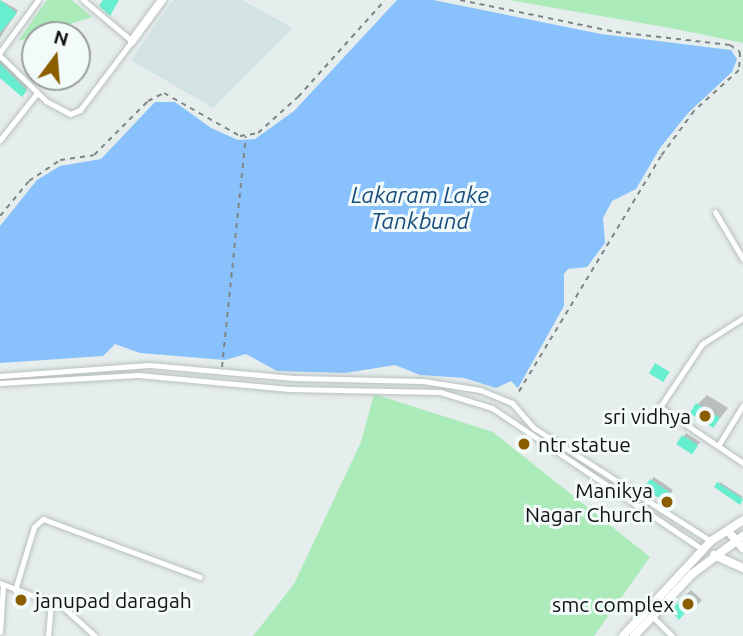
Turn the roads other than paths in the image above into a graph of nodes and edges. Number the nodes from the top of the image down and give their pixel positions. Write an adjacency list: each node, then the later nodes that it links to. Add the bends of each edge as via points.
1 (38, 0): 5 (street)
2 (162, 0): 4 (street)
3 (86, 1): 4 (street)
4 (132, 41): 6 (street, via 80,110 62,111)
5 (0, 54): 6 (street)
6 (37, 93): 7 (street)
7 (0, 139)
8 (715, 212): 9 (street)
9 (743, 259)
10 (743, 318): 16 (street, via 702,344 660,407)
11 (0, 376): 14 (street, via 122,365 296,378 423,381 480,390 512,403)
12 (0, 383): 15 (street, via 138,375 289,389 440,392 492,408)
13 (743, 405): 16 (street)
14 (534, 428): 15 (street); 20 (street)
15 (528, 435): 22 (street)
16 (718, 446): 17 (street)
17 (742, 460)
18 (743, 520): 19 (street)
19 (728, 531): 20 (street); 21 (street)
20 (711, 541): 22 (street)
21 (741, 542): 23 (street)
22 (703, 550): 23 (street); 33 (street)
23 (716, 556): 24 (street); 29 (street, via 692,574)
24 (743, 568)
25 (200, 577): 27 (street, via 43,519 34,527)
26 (2, 584): 27 (street); 30 (street)
27 (15, 590): 28 (street)
28 (51, 603): 31 (street); 32 (street, via 77,617)
29 (653, 617): 34 (street); 35 (street)
30 (0, 632)
31 (48, 636)
32 (95, 636)
33 (624, 636)
34 (634, 636)
35 (672, 636)

